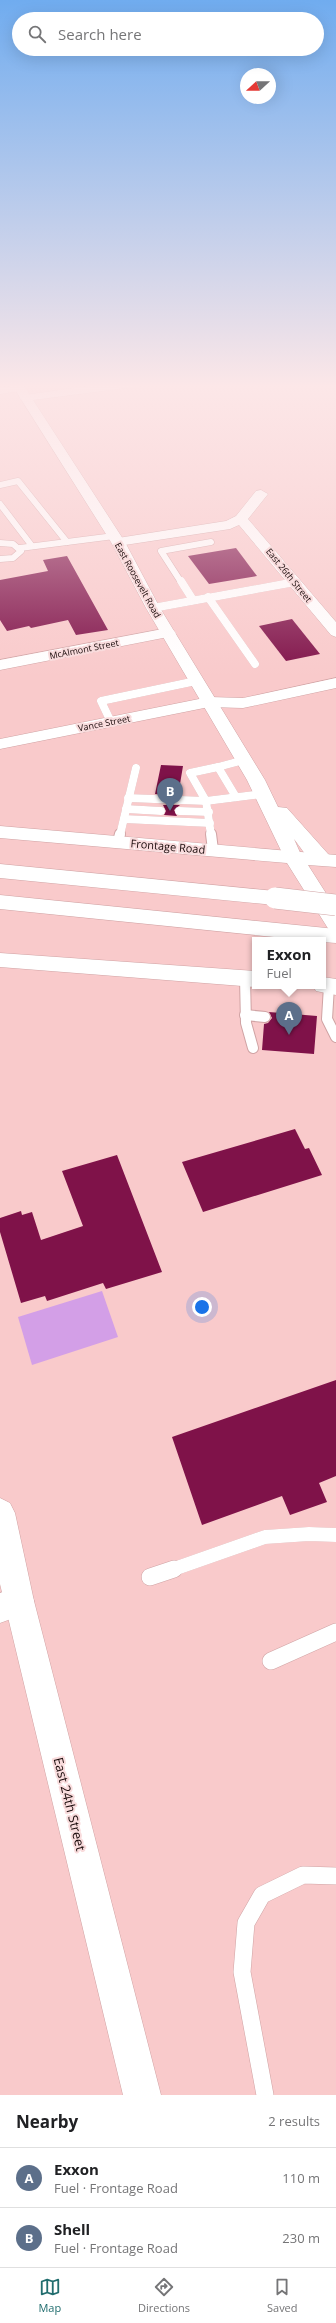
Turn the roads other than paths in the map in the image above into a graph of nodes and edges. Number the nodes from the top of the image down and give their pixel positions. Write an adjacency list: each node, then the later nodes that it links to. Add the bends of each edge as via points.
1 (78, 481): 6 (main road, East Roosevelt Road)
2 (0, 485): 7 (lane, via 18,481)
3 (261, 494): 5 (main road)
4 (0, 504): 10 (lane)
5 (242, 519): 6 (main road, via 230,525); 13 (main road, East 26th Street)
6 (114, 537): 7 (lane); 16 (main road, East Roosevelt Road)
7 (67, 542): 10 (lane)
8 (211, 542): 15 (lane, via 161,551)
9 (0, 543): 11 (lane, via 13,544)
10 (32, 546): 11 (lane)
11 (20, 548): 12 (lane, via 17,556)
12 (0, 559)
13 (295, 582): 14 (lane); 17 (main road, East 26th Street)
14 (208, 597): 15 (lane); 19 (lane)
15 (193, 600): 16 (lane)
16 (153, 608): 18 (main road, East Roosevelt Road)
17 (336, 632)
18 (168, 633): 20 (main road, McAlmont Street); 22 (main road, East Roosevelt Road)
19 (255, 664)
20 (0, 665)
21 (336, 668): 24 (main road, Vance Street, via 236,689)
22 (196, 681): 24 (main road, East Roosevelt Road); 25 (lane, via 101,701)
23 (336, 683): 24 (main road, Vance Street, via 242,703)
24 (209, 702): 25 (main road, Vance Street); 27 (main road, East Roosevelt Road)
25 (111, 722): 26 (main road, Vance Street)
26 (0, 744)
27 (244, 760): 28 (lane); 30 (main road, East Roosevelt Road)
28 (218, 767): 31 (lane); 33 (lane, via 190,773)
29 (136, 768): 32 (lane)
30 (259, 787): 31 (lane); 43 (main road, East Roosevelt Road); 44 (main road, East Roosevelt Road)
31 (236, 797): 33 (lane)
32 (128, 798): 33 (lane); 34 (lane)
33 (206, 801): 37 (lane)
34 (126, 809): 35 (lane); 38 (lane)
35 (162, 810)
36 (179, 811): 37 (lane)
37 (209, 812): 39 (lane)
38 (124, 819): 39 (lane); 41 (lane)
39 (210, 823): 42 (lane)
40 (0, 832): 41 (main road, Frontage Road)
41 (118, 842): 42 (main road, Frontage Road)
42 (212, 850): 43 (main road, Frontage Road)
43 (293, 857): 44 (main road, Frontage Road); 49 (main road, East Roosevelt Road)
44 (329, 860): 46 (main road, East Roosevelt Road)
45 (0, 871): 48 (main road, bridge)
46 (336, 873)
47 (0, 902): 50 (main road)
48 (336, 905)
49 (336, 925)
50 (336, 936)
51 (0, 960): 52 (main road)
52 (250, 979): 54 (lane)
53 (329, 986): 56 (lane, via 321,1019)
54 (245, 1015): 55 (lane); 57 (lane)
55 (265, 1017)
56 (336, 1037)
57 (253, 1048)
58 (0, 1513): 61 (main road, East 24th Street)
59 (336, 1535): 60 (lane, via 265,1537)
60 (150, 1577)
61 (10, 1604): 65 (main road, East 24th Street)
62 (336, 1632): 63 (lane)
63 (271, 1661)
64 (336, 1876): 66 (lane, via 303,1875 262,1895 246,1923 242,1972)
65 (142, 2095)
66 (265, 2095)

